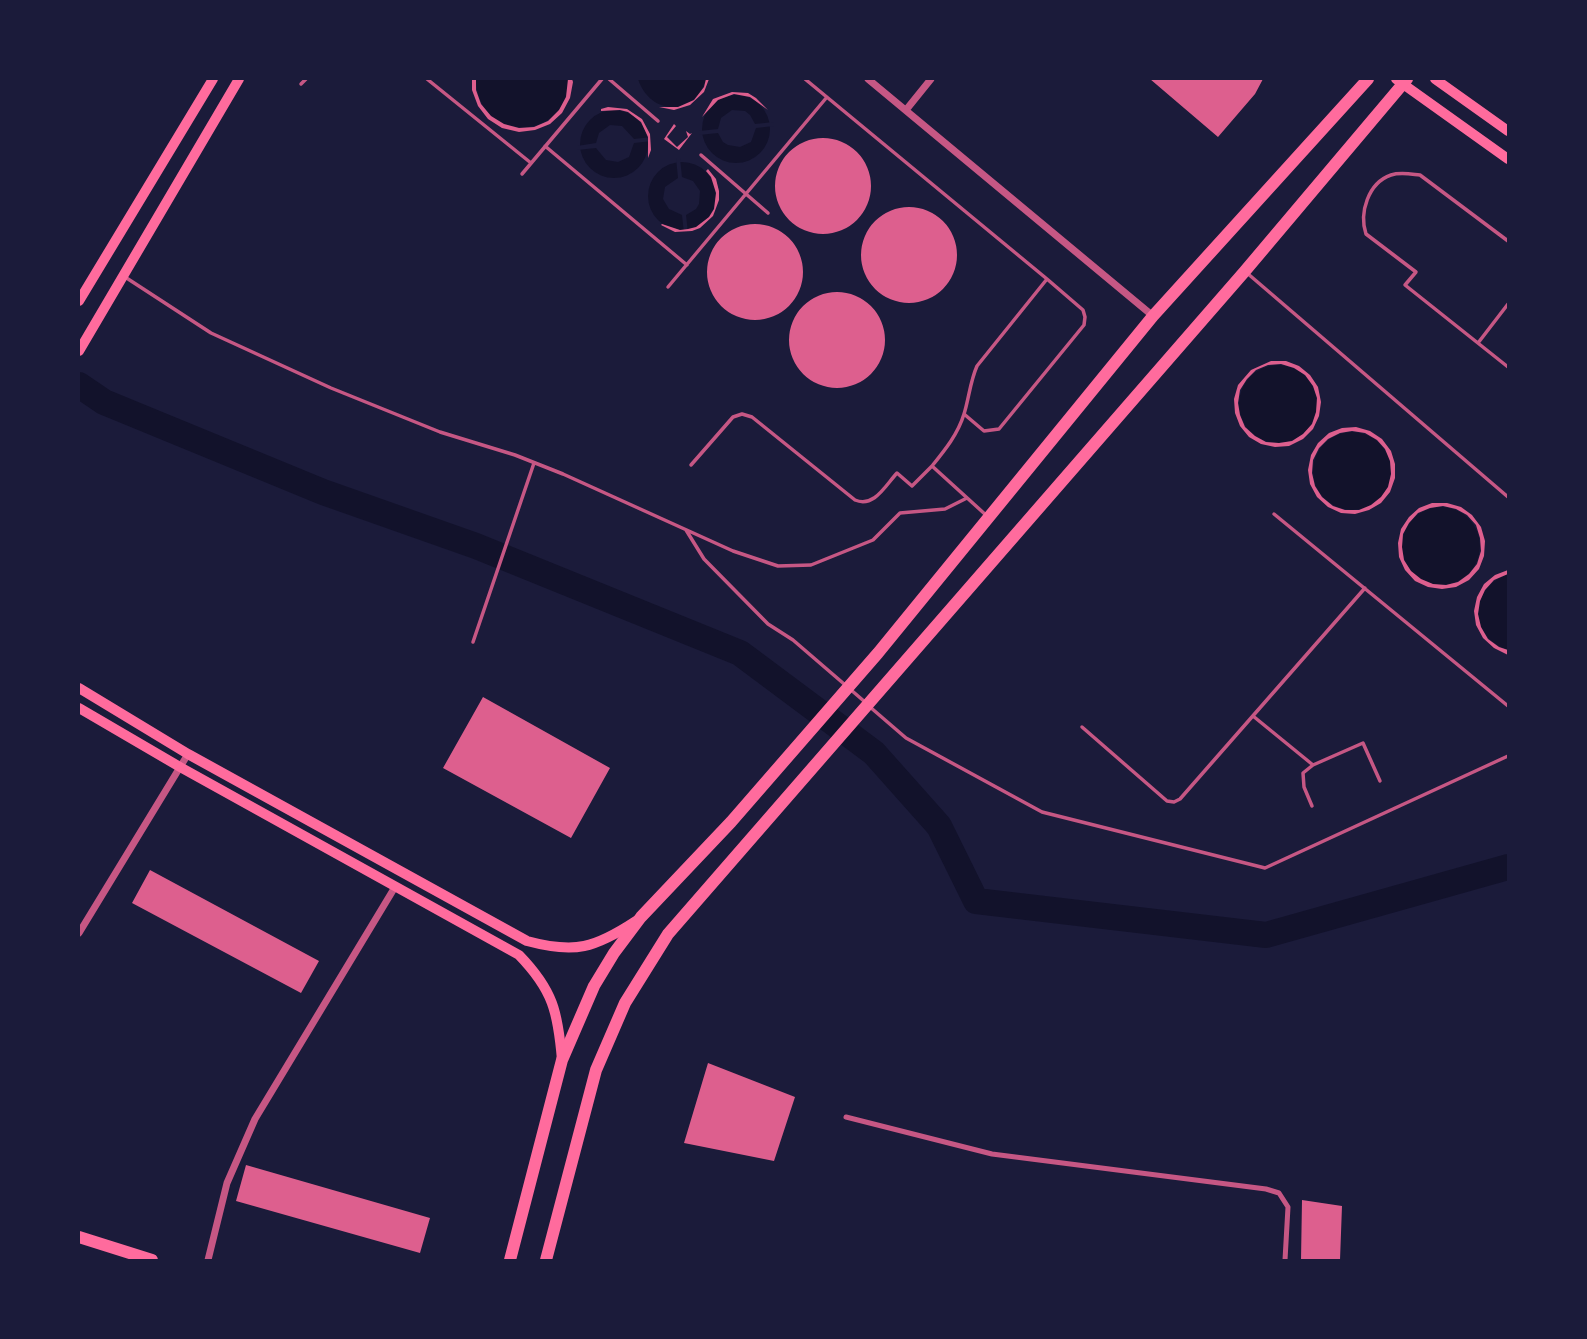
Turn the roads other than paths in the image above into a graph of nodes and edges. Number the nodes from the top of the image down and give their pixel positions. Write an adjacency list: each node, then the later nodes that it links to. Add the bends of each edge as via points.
1 (212, 79): 31 (main road)
2 (239, 79): 28 (main road)
3 (306, 79): 13 (lane)
4 (427, 79): 21 (lane)
5 (602, 79): 18 (lane)
6 (609, 79): 16 (lane)
7 (805, 79): 14 (lane)
8 (868, 79): 15 (street)
9 (931, 79): 15 (street)
10 (1368, 79): 33 (main road)
11 (1435, 79): 17 (main road)
12 (1402, 81): 20 (main road); 27 (main road)
13 (301, 85)
14 (827, 97): 23 (lane); 29 (lane)
15 (906, 110): 33 (street)
16 (658, 121)
17 (1508, 131)
18 (545, 146): 21 (lane); 26 (lane)
19 (701, 155): 23 (lane)
20 (1508, 159)
21 (531, 163): 22 (lane)
22 (522, 174)
23 (746, 194): 24 (lane); 26 (lane)
24 (768, 213)
25 (1508, 241): 34 (lane, via 1420,175 1391,175 1380,181 1366,202 1366,234 1416,272 1405,285)
26 (687, 265): 30 (lane)
27 (1245, 271): 41 (lane); 68 (main road, via 668,934 625,1003 596,1070)
28 (123, 276): 35 (main road); 38 (lane, via 211,333 331,388)
29 (1047, 279): 37 (lane, via 977,366); 37 (lane, via 1083,310 1084,325 999,429 984,430)
30 (668, 286)
31 (79, 300)
32 (1508, 304): 34 (lane)
33 (1153, 316): 44 (main road)
34 (1478, 343): 36 (lane)
35 (79, 351)
36 (1508, 368)
37 (964, 414): 40 (lane)
38 (534, 463): 45 (lane); 47 (lane)
39 (691, 465): 40 (lane, via 733,417 742,414 752,417 862,503 870,502 897,473 912,486)
40 (932, 466): 42 (lane)
41 (1508, 497)
42 (967, 498): 44 (lane); 45 (lane, via 945,509 900,513 873,540 811,565 778,566)
43 (1274, 514): 46 (lane)
44 (989, 517): 60 (main road, via 731,822)
45 (686, 530): 54 (lane, via 704,559 768,624 793,640 906,738 1042,812 1265,868)
46 (1365, 588): 49 (lane); 51 (lane)
47 (474, 642)
48 (79, 688): 53 (main road)
49 (1508, 706)
50 (79, 708): 56 (main road)
51 (1253, 716): 52 (lane, via 1174,802 1167,801); 55 (lane)
52 (1082, 727)
53 (187, 754): 56 (street); 60 (main road, via 527,941 556,949 585,947 612,937)
54 (1508, 756)
55 (1313, 765): 57 (lane, via 1363,743); 58 (lane, via 1302,779)
56 (180, 767): 59 (main road); 61 (street)
57 (1380, 781)
58 (1312, 806)
59 (396, 887): 62 (main road, via 519,955 540,976 552,1002); 66 (street, via 255,1119 227,1183)
60 (641, 917): 62 (main road, via 594,986)
61 (79, 933)
62 (562, 1060): 67 (main road)
63 (846, 1117): 69 (street, via 992,1154 1279,1193 1287,1207)
64 (79, 1237): 65 (main road)
65 (152, 1260)
66 (208, 1260)
67 (510, 1260)
68 (546, 1260)
69 (1285, 1260)

